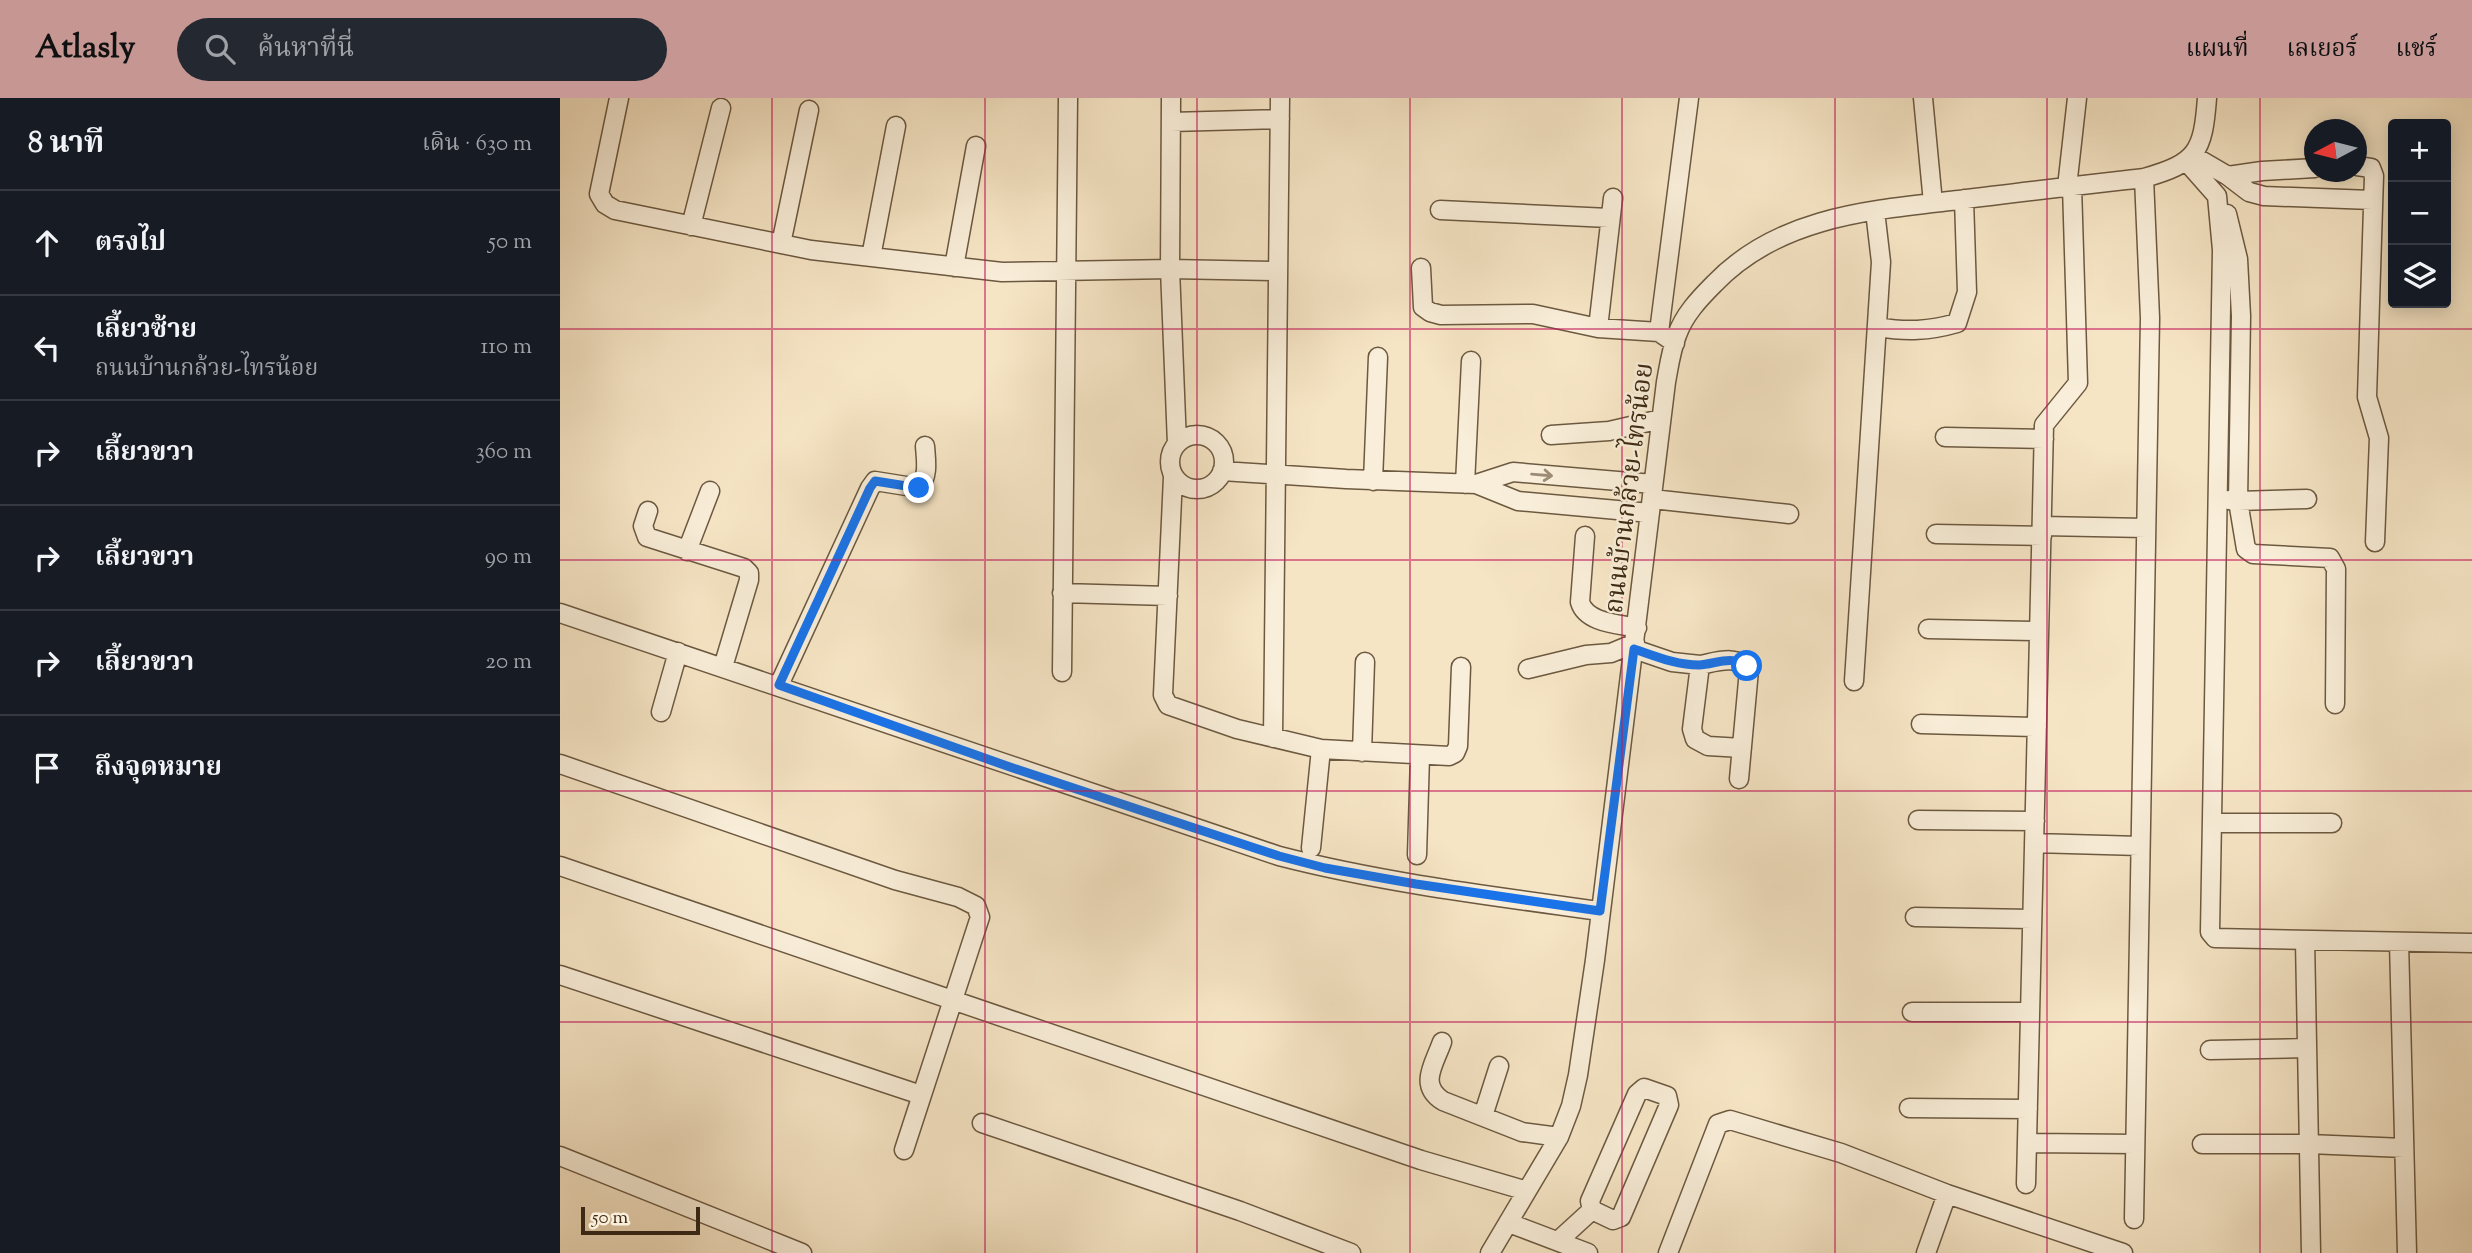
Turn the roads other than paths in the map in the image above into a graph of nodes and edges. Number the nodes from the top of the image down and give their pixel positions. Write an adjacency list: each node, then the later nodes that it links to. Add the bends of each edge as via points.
1 (620, 98): 29 (street, via 599,194 615,210)
2 (1068, 98): 35 (street)
3 (1171, 98): 12 (street)
4 (1280, 98): 11 (street)
5 (1689, 98): 39 (street)
6 (1923, 98): 25 (street)
7 (2077, 98): 20 (street)
8 (2207, 98): 15 (street, via 2203,135)
9 (721, 108): 29 (street)
10 (809, 110): 30 (street)
11 (1280, 119): 12 (street); 36 (street)
12 (1171, 122): 34 (street)
13 (895, 126): 31 (street)
14 (976, 146): 32 (street)
15 (2190, 158): 18 (street); 19 (street, ถนนบ้านกล้วย-ไทรน้อย, via 2169,171); 21 (street)
16 (2367, 168): 24 (street, via 2374,176)
17 (2304, 169): 18 (street)
18 (2228, 176): 24 (street, via 2249,192 2264,196)
19 (2144, 178): 20 (street, ถนนบ้านกล้วย-ไทรน้อย); 61 (street, via 2150,318)
20 (2069, 187): 23 (street, ถนนบ้านกล้วย-ไทรน้อย); 46 (street, via 2078,383 2044,425)
21 (2217, 196): 57 (street, via 2222,250); 58 (street, via 2230,219 2238,259)
22 (1613, 198): 28 (street)
23 (1964, 199): 25 (street, ถนนบ้านกล้วย-ไทรน้อย); 37 (street, via 1966,292 1957,323 1918,331)
24 (2372, 200): 65 (street, via 2367,397 2379,438)
25 (1933, 203): 27 (street, ถนนบ้านกล้วย-ไทรน้อย)
26 (1440, 210): 28 (street)
27 (1875, 211): 37 (street, via 1881,262); 40 (street, ถนนบ้านกล้วย-ไทรน้อย, via 1806,226 1745,256 1702,295)
28 (1609, 218): 38 (street)
29 (691, 226): 30 (street)
30 (781, 244): 31 (street)
31 (871, 257): 32 (street)
32 (954, 267): 35 (street)
33 (1421, 268): 38 (street, via 1423,307 1430,312 1533,314)
34 (1170, 269): 35 (street); 36 (street); 47 (street)
35 (1065, 271): 67 (street)
36 (1278, 271): 50 (street)
37 (1878, 327): 80 (street)
38 (1598, 328): 39 (street)
39 (1660, 332): 40 (street)
40 (1675, 344): 43 (street, ถนนบ้านกล้วย-ไทรน้อย)
41 (1378, 357): 52 (street)
42 (1471, 361): 53 (street)
43 (1661, 419): 44 (street, via 1609,431); 55 (street, ถนนบ้านกล้วย-ไทรน้อย)
44 (1551, 435)
45 (1945, 437): 46 (street)
46 (2044, 439): 62 (street)
47 (1177, 444): 49 (street, via 1196,435 1209,438 1220,448); 51 (street, via 1169,463)
48 (925, 446): 81 (street, via 925,481 919,488 875,481 870,488)
49 (1222, 471): 50 (street); 51 (street, via 1211,486 1197,490)
50 (1277, 474): 52 (street); 86 (street)
51 (1173, 477): 68 (street)
52 (1373, 481): 53 (street)
53 (1471, 484): 55 (street, via 1518,501); 55 (street, one-way to 55, via 1513,472)
54 (710, 491): 66 (street)
55 (1652, 499): 60 (street); 72 (street, ถนนบ้านกล้วย-ไทรน้อย)
56 (2307, 499): 58 (street)
57 (2219, 500): 58 (street); 95 (street)
58 (2238, 501): 82 (street, via 2246,549 2253,554 2330,558 2336,569)
59 (648, 512): 66 (street, via 643,526 647,537)
60 (1789, 514)
61 (2146, 528): 62 (street); 98 (street)
62 (2042, 531): 63 (street); 71 (street)
63 (1936, 534)
64 (1585, 536): 72 (street, via 1581,607)
65 (2375, 542)
66 (687, 551): 76 (street, via 749,573)
67 (1062, 593): 68 (street); 79 (street)
68 (1168, 596): 86 (street, via 1163,695 1168,705)
69 (560, 613): 73 (street)
70 (1928, 629): 71 (street)
71 (2039, 631): 85 (street)
72 (1635, 640): 75 (street, via 1672,662); 78 (street, via 1611,653); 102 (street, ถนนบ้านกล้วย-ไทรน้อย)
73 (678, 652): 76 (street); 83 (street)
74 (1366, 662): 89 (street)
75 (1700, 665): 87 (street, via 1692,729 1695,739 1708,746); 87 (street, via 1733,660 1749,670)
76 (723, 667): 81 (street)
77 (1461, 667): 90 (street, via 1457,751 1449,757)
78 (1528, 669)
79 (1062, 672)
80 (1854, 681)
81 (779, 685): 102 (street, via 1279,856 1416,884)
82 (2335, 704)
83 (661, 712)
84 (1921, 724): 85 (street)
85 (2037, 727): 94 (street)
86 (1273, 738): 88 (street)
87 (1742, 748): 92 (street)
88 (1321, 749): 89 (street); 99 (street)
89 (1362, 752): 90 (street)
90 (1420, 756): 100 (street)
91 (560, 764): 109 (street, via 972,903 980,917)
92 (1739, 779)
93 (1918, 820): 94 (street)
94 (2035, 821): 97 (street)
95 (2213, 823): 96 (street); 105 (street, via 2212,936)
96 (2332, 823)
97 (2034, 843): 98 (street); 104 (street)
98 (2140, 846): 123 (street)
99 (1311, 848)
100 (1417, 855)
101 (560, 866): 109 (street)
102 (1600, 911): 121 (street, ถนนบ้านกล้วย-ไทรน้อย, via 1578,1074)
103 (1915, 917): 104 (street)
104 (2032, 919): 111 (street)
105 (2305, 940): 106 (street); 113 (street)
106 (2399, 942): 107 (street); 126 (street)
107 (2472, 943)
108 (560, 975): 116 (street)
109 (952, 999): 116 (street); 130 (street, via 1421,1160)
110 (1912, 1012): 111 (street)
111 (2030, 1012): 118 (street)
112 (1442, 1042): 119 (street, via 1430,1077 1433,1094)
113 (2307, 1048): 114 (street); 125 (street)
114 (2210, 1050)
115 (1499, 1066): 119 (street)
116 (921, 1095): 127 (street)
117 (1909, 1108): 118 (street)
118 (2028, 1109): 122 (street)
119 (1483, 1116): 121 (street, via 1522,1132)
120 (982, 1123): 137 (street)
121 (1559, 1137): 130 (street, ถนนบ้านกล้วย-ไทรน้อย)
122 (2027, 1143): 123 (street); 129 (street)
123 (2135, 1144): 133 (street)
124 (2202, 1144): 125 (street)
125 (2309, 1144): 126 (street); 143 (street)
126 (2404, 1148): 144 (street)
127 (904, 1150)
128 (560, 1156): 136 (street)
129 (2026, 1184)
130 (1527, 1191): 134 (street, ถนนบ้านกล้วย-ไทรน้อย)
131 (1947, 1194): 140 (street, via 1841,1153 1724,1120 1718,1124); 141 (street); 142 (street)
132 (1592, 1210): 132 (street, via 1613,1220 1621,1217 1669,1105 1667,1096 1639,1090 1592,1197); 135 (street)
133 (2133, 1219)
134 (1508, 1223): 135 (street); 138 (street, ถนนบ้านกล้วย-ไทรน้อย)
135 (1558, 1241): 139 (street)
136 (802, 1253)
137 (1351, 1253)
138 (1490, 1253)
139 (1588, 1253)
140 (1668, 1253)
141 (1926, 1253)
142 (2123, 1253)
143 (2311, 1253)
144 (2407, 1253)

